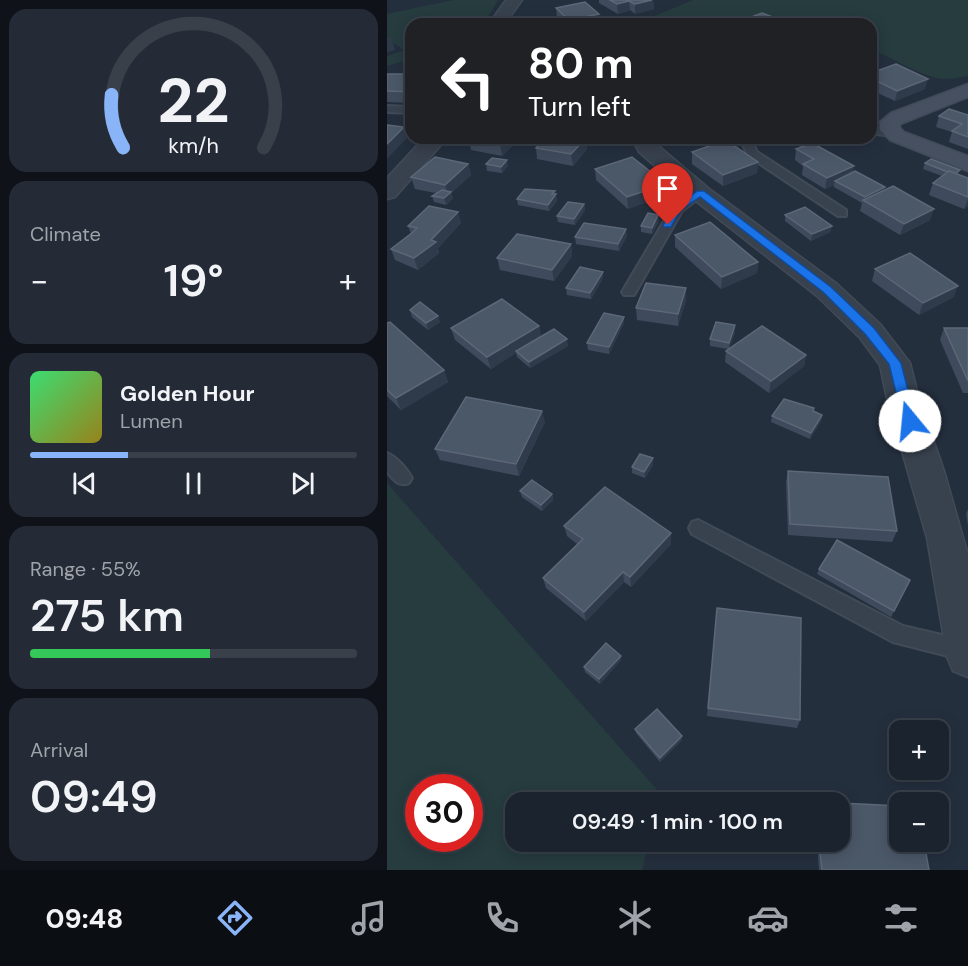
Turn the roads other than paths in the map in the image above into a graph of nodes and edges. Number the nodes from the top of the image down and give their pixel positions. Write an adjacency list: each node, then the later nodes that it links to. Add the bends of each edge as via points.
1 (514, 0): 2 (street)
2 (501, 18)
3 (968, 90): 6 (street, via 899,117)
4 (387, 109): 5 (lane)
5 (405, 110)
6 (881, 129): 10 (street)
7 (431, 144): 11 (street)
8 (646, 144): 12 (street)
9 (748, 144): 13 (lane, via 752,154)
10 (968, 164)
11 (387, 192)
12 (700, 193): 14 (lane, via 677,208); 18 (street, via 827,290 870,331 895,363 946,538)
13 (842, 213)
14 (629, 292)
15 (387, 460): 16 (lane)
16 (403, 478)
17 (698, 528): 18 (lane, via 900,635)
18 (968, 653)

